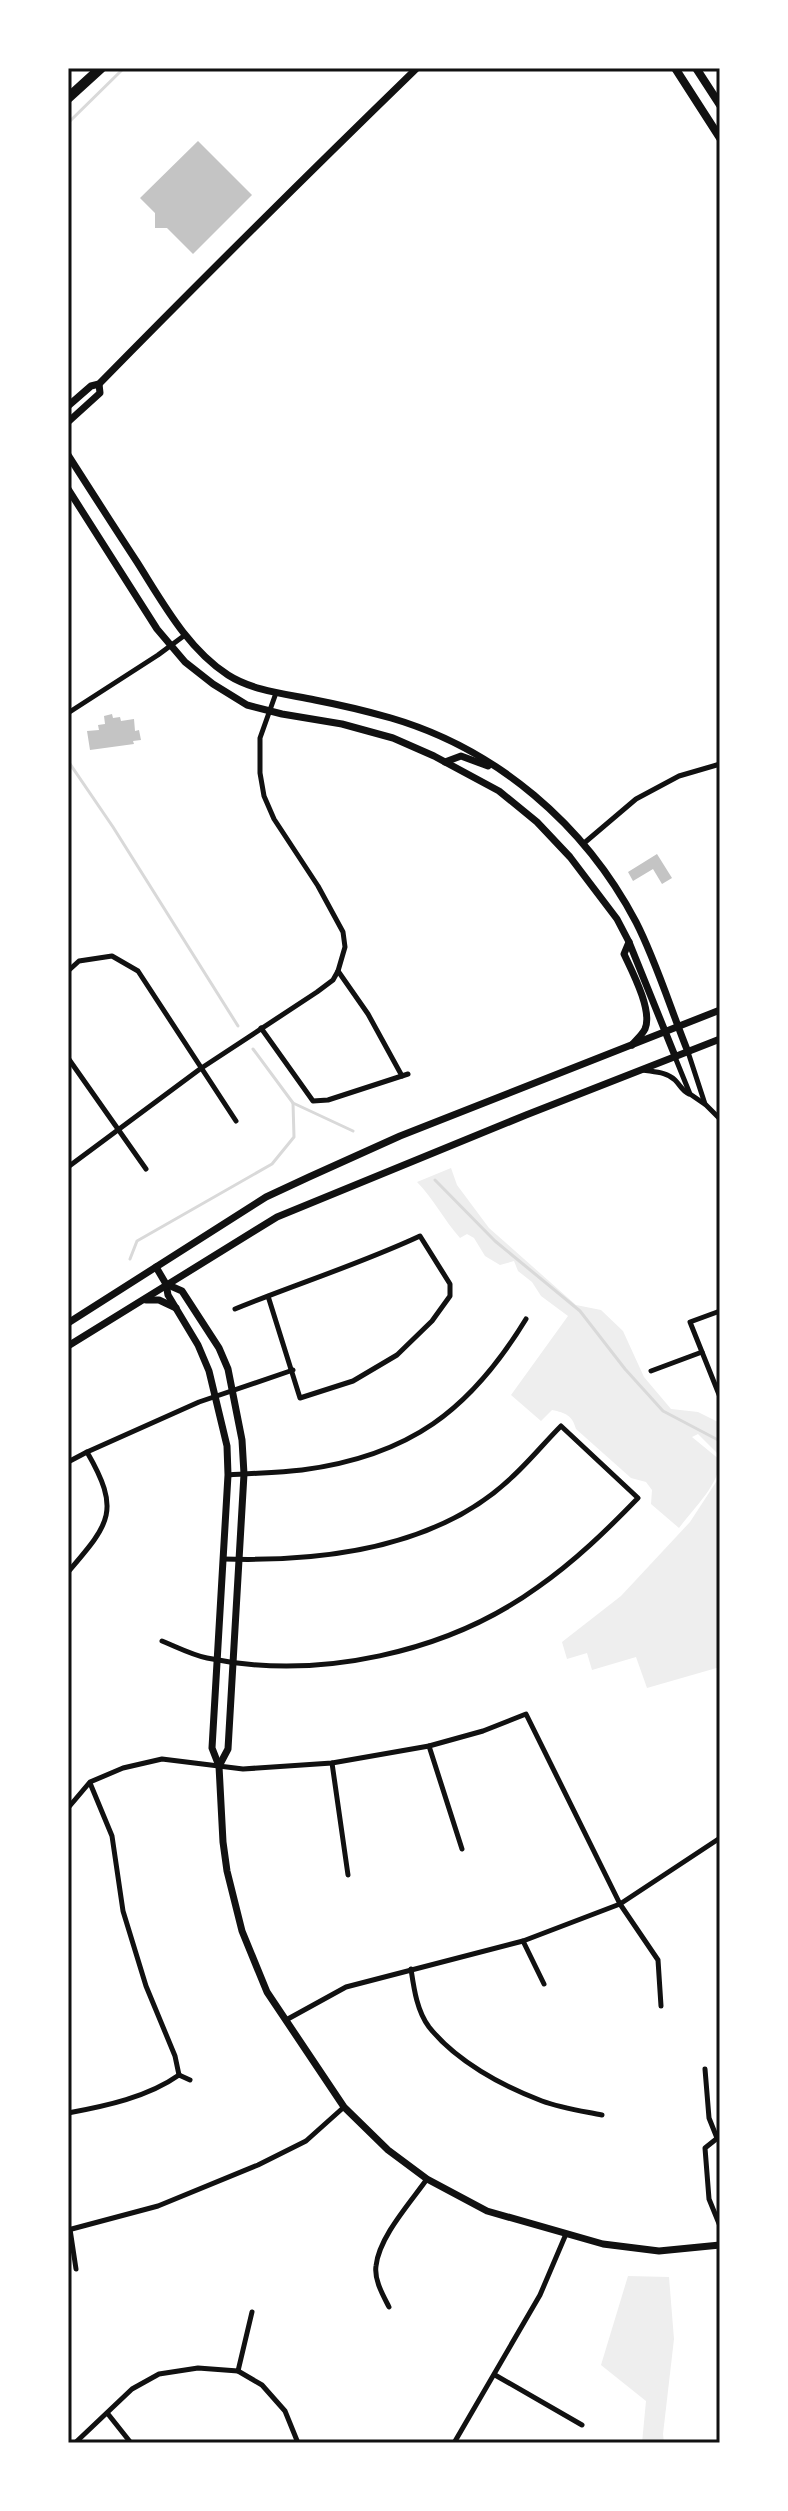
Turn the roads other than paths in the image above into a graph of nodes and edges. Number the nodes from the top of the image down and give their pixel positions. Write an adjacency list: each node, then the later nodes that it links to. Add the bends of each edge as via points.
1 (101, 68): 5 (highway)
2 (417, 68): 8 (street)
3 (675, 68): 7 (main road)
4 (696, 68): 6 (main road)
5 (68, 98)
6 (720, 105)
7 (720, 137)
8 (99, 384): 9 (street); 10 (street, via 100,393)
9 (68, 406)
10 (68, 422)
11 (68, 455): 13 (street)
12 (68, 489): 14 (street)
13 (185, 635): 14 (street); 15 (street, via 228,675)
14 (170, 646): 16 (street, via 213,684 247,705); 17 (street)
15 (277, 692): 16 (street); 20 (street, via 418,726)
16 (269, 711): 18 (street, via 393,738); 24 (street, via 259,748 261,786 274,819 343,932)
17 (68, 713)
18 (445, 762): 20 (street, via 461,756); 22 (street, via 499,791 537,822 605,901)
19 (720, 764): 21 (street, via 679,776 636,799)
20 (498, 768): 21 (street)
21 (583, 844): 26 (street, via 637,925)
22 (629, 942): 28 (street); 30 (street, via 624,954 647,1019)
23 (68, 971): 34 (street, via 79,961 112,956 138,971)
24 (338, 971): 27 (street, via 317,992); 27 (street, via 405,1075 313,1101)
25 (720, 1010): 26 (street)
26 (678, 1027): 28 (street); 31 (street)
27 (261, 1028): 34 (street)
28 (667, 1032): 30 (street); 32 (street)
29 (720, 1039): 31 (street)
30 (632, 1045): 43 (street, via 400,1136 266,1197)
31 (688, 1052): 32 (street); 37 (street)
32 (675, 1056): 35 (street); 36 (street)
33 (68, 1058): 40 (street)
34 (200, 1069): 39 (street); 40 (street)
35 (642, 1069): 36 (street, via 669,1076); 44 (street, via 286,1212)
36 (690, 1094): 37 (street)
37 (706, 1105): 38 (street)
38 (720, 1119)
39 (236, 1121)
40 (118, 1128): 41 (street); 42 (street)
41 (68, 1167)
42 (146, 1169)
43 (156, 1267): 44 (street); 51 (street)
44 (166, 1284): 46 (street); 47 (street); 56 (street, via 182,1291 228,1369)
45 (268, 1296): 48 (street); 54 (street); 54 (street, via 420,1236 450,1284 450,1296 432,1321 397,1355 353,1381 300,1398)
46 (143, 1300): 47 (street); 52 (street)
47 (176, 1308): 57 (street, via 198,1345)
48 (235, 1309)
49 (720, 1311): 53 (street, via 690,1322)
50 (526, 1319): 61 (street, via 476,1388 432,1427 393,1448 344,1463)
51 (68, 1323)
52 (68, 1346)
53 (702, 1352): 55 (street); 58 (street)
54 (293, 1370): 56 (street)
55 (651, 1371)
56 (233, 1390): 57 (street); 61 (street)
57 (217, 1396): 59 (street); 62 (street)
58 (720, 1397)
59 (87, 1452): 60 (street); 65 (street, via 108,1502 103,1525)
60 (68, 1462)
61 (244, 1474): 62 (street); 64 (street)
62 (228, 1475): 63 (street)
63 (223, 1559): 64 (street); 67 (street)
64 (240, 1559): 68 (street); 68 (street, via 364,1550 430,1529 509,1480 561,1426 638,1498 597,1541 537,1589 461,1630 385,1654 322,1665)
65 (68, 1572)
66 (162, 1641): 67 (street)
67 (217, 1660): 68 (street); 71 (street, via 212,1748)
68 (234, 1663): 71 (street, via 228,1749)
69 (429, 1746): 70 (street); 75 (street); 77 (street, via 526,1714)
70 (332, 1763): 71 (street); 76 (street)
71 (219, 1766): 72 (street, via 162,1759); 82 (street, via 223,1842 242,1931)
72 (90, 1782): 73 (street); 84 (street, via 112,1836 123,1911)
73 (68, 1808)
74 (720, 1838): 77 (street)
75 (462, 1849)
76 (348, 1875)
77 (620, 1904): 78 (street); 81 (street, via 658,1960)
78 (523, 1941): 79 (street); 80 (street)
79 (411, 1969): 82 (street, via 346,1987); 88 (street, via 416,2000 428,2026 457,2055 545,2102)
80 (544, 1984)
81 (661, 2006)
82 (285, 2021): 86 (street)
83 (705, 2069): 89 (street, via 709,2118)
84 (179, 2075): 85 (street); 87 (street, via 164,2086)
85 (190, 2080)
86 (344, 2107): 90 (street); 92 (street, via 306,2141 258,2165 158,2206)
87 (68, 2113)
88 (602, 2115)
89 (719, 2137): 91 (street, via 705,2148 709,2199)
90 (427, 2179): 93 (street, via 487,2211); 96 (street, via 381,2244 375,2268)
91 (720, 2226)
92 (69, 2230): 95 (street)
93 (566, 2234): 94 (street, via 659,2251); 99 (street, via 540,2295)
94 (720, 2245)
95 (76, 2269)
96 (389, 2307)
97 (252, 2312): 98 (street)
98 (238, 2371): 100 (street, via 198,2368 159,2374 132,2389); 104 (street, via 262,2385 285,2411)
99 (495, 2375): 101 (street); 105 (street)
100 (108, 2414): 102 (street); 103 (street)
101 (582, 2425)
102 (75, 2443)
103 (131, 2443)
104 (298, 2443)
105 (454, 2443)

